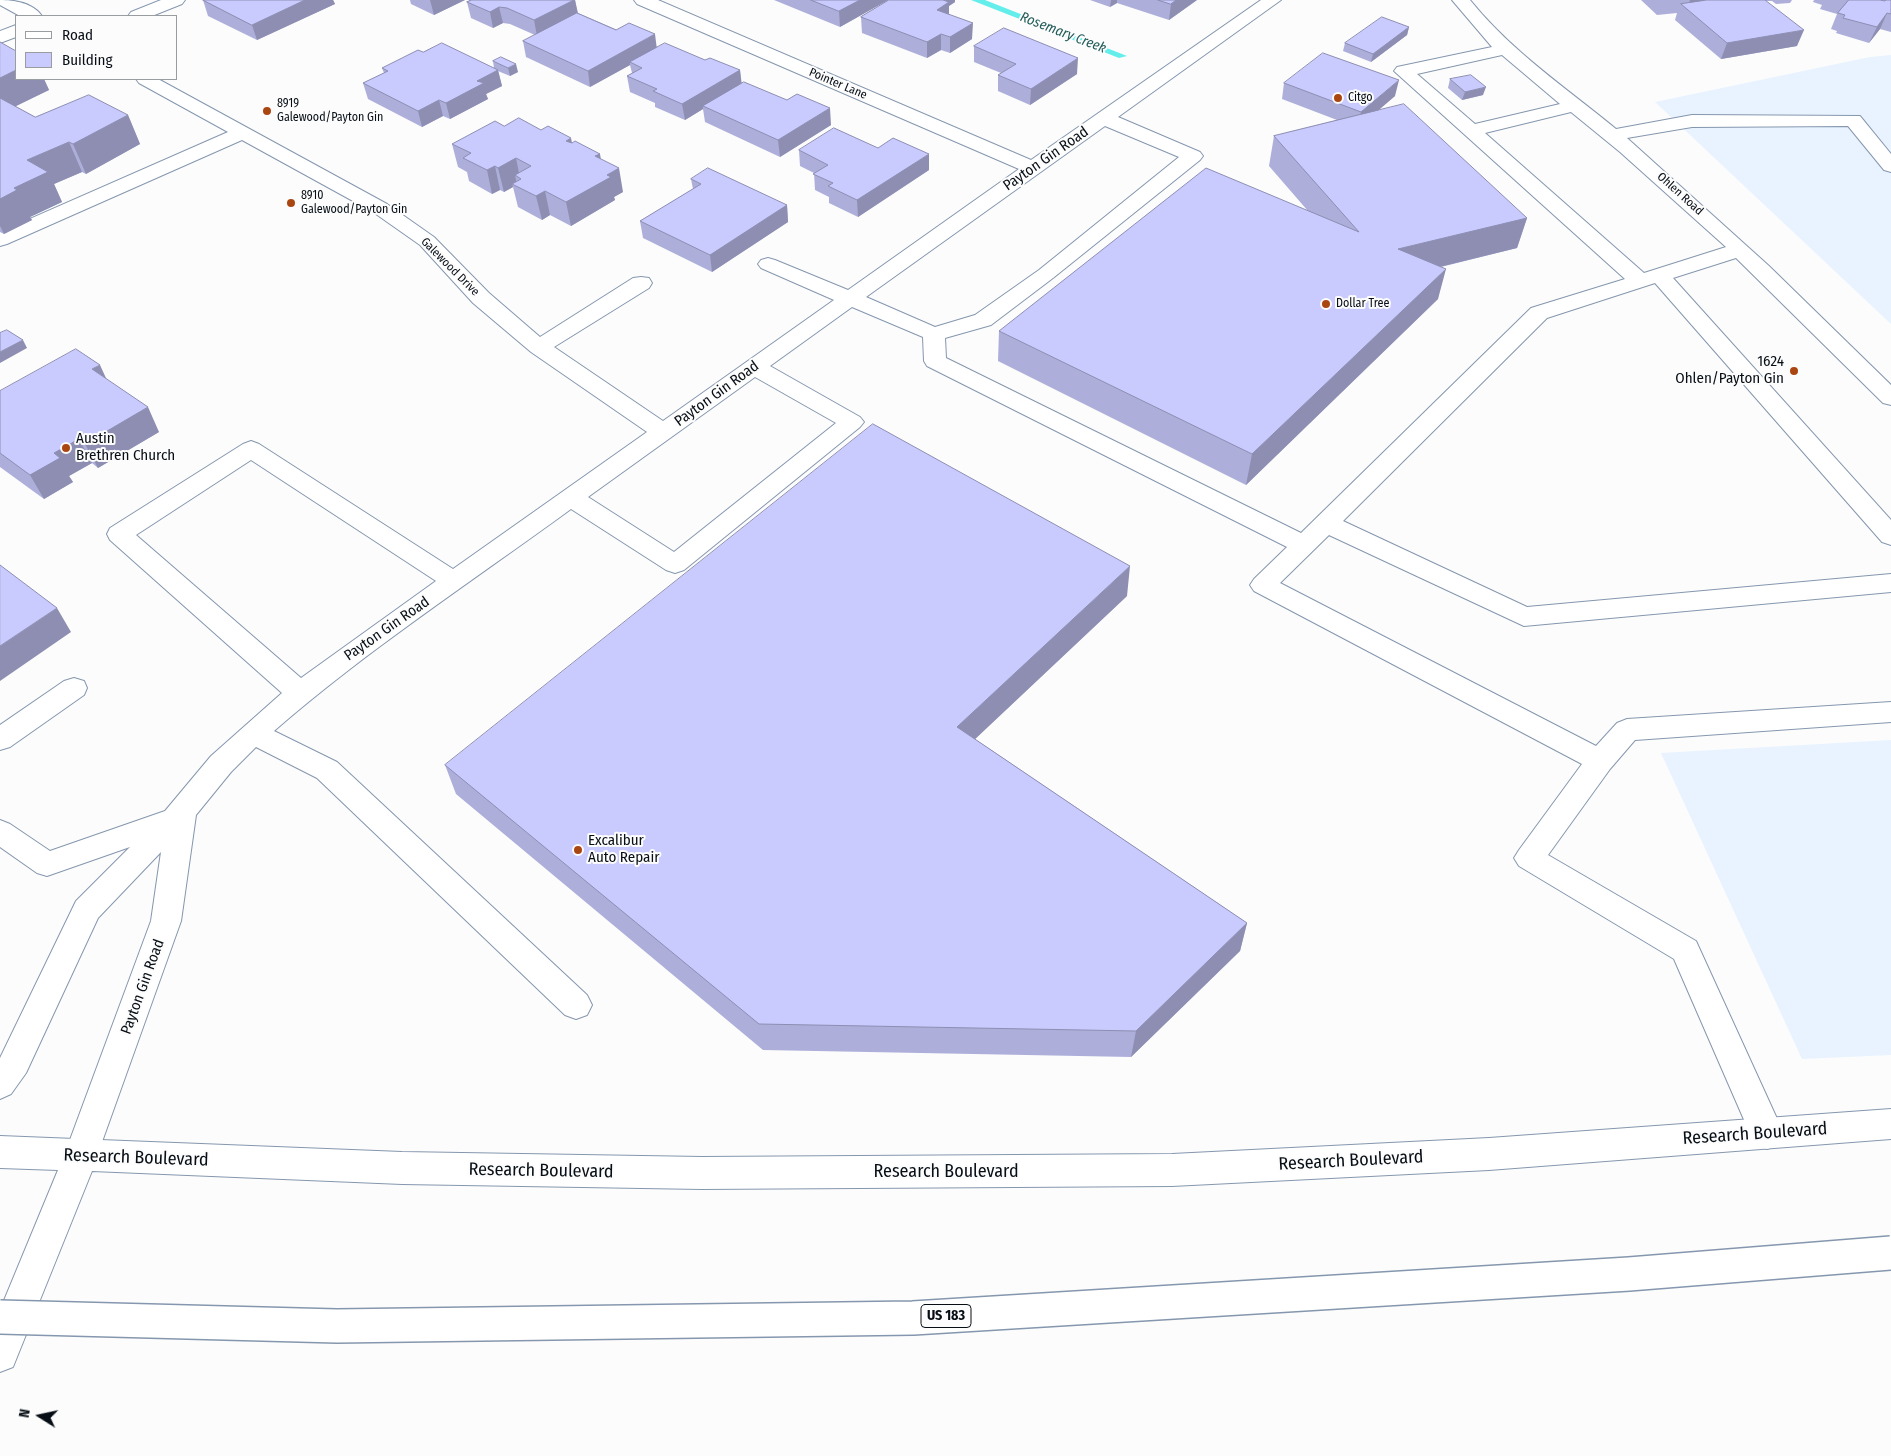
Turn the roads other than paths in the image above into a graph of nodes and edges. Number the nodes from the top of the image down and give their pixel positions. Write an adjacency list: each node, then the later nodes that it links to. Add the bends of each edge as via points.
1 (176, 0): 7 (main road)
2 (642, 0): 18 (main road, Pointer Lane)
3 (1272, 0): 13 (main road, Payton Gin Road)
4 (1461, 0): 10 (main road, Ohlen Road)
5 (3, 2): 6 (main road)
6 (30, 15)
7 (138, 15)
8 (15, 30): 9 (main road)
9 (0, 38)
10 (1506, 49): 12 (main road, Ohlen Road); 14 (main road, via 1403,71)
11 (147, 80): 15 (main road, Galewood Drive)
12 (1574, 106): 14 (main road); 16 (main road, Ohlen Road)
13 (1103, 118): 18 (main road, Payton Gin Road); 25 (main road, via 1193,156 1046,274 983,320)
14 (1471, 131): 22 (main road)
15 (242, 133): 19 (main road); 26 (main road, Galewood Drive, via 380,208 427,241 480,298)
16 (1613, 135): 17 (main road, via 1692,121 1852,120); 20 (main road, Ohlen Road, via 1691,202)
17 (1891, 166)
18 (1033, 168): 24 (main road, Payton Gin Road)
19 (0, 240)
20 (1739, 250): 22 (main road); 28 (main road, Ohlen Road)
21 (768, 264): 24 (main road)
22 (1650, 278): 31 (main road, via 1539,312); 32 (main road)
23 (642, 284): 26 (main road)
24 (851, 298): 25 (main road); 27 (main road, Payton Gin Road)
25 (934, 334): 33 (main road, via 935,361)
26 (539, 347): 29 (main road, Galewood Drive)
27 (754, 367): 29 (main road, Payton Gin Road); 30 (main road, via 852,422 675,564)
28 (1891, 398)
29 (664, 432): 30 (main road, Payton Gin Road)
30 (571, 498): 34 (main road, Payton Gin Road)
31 (1326, 523): 33 (main road); 35 (main road, via 1524,617)
32 (1891, 536)
33 (1304, 544): 41 (main road, via 1263,585)
34 (454, 581): 37 (main road, Payton Gin Road); 37 (main road, via 251,449 119,534)
35 (1891, 583)
36 (74, 688): 40 (main road)
37 (300, 693): 39 (main road, Payton Gin Road)
38 (1891, 712): 41 (main road, via 1627,730)
39 (253, 733): 42 (main road, Payton Gin Road, via 221,764); 44 (main road, via 327,770)
40 (0, 739)
41 (1600, 761): 47 (main road, via 1529,858 1685,950)
42 (179, 816): 43 (main road, via 47,864); 45 (main road, Payton Gin Road, via 87,910 15,1062); 49 (main road, Payton Gin Road, via 166,922)
43 (0, 832)
44 (576, 1005)
45 (0, 1084)
46 (1891, 1124): 47 (main road, Research Boulevard)
47 (1767, 1134): 49 (main road, Research Boulevard, via 1489,1154 1172,1170 702,1174 402,1168)
48 (0, 1152): 49 (main road, Research Boulevard)
49 (81, 1156): 52 (main road, Payton Gin Road)
50 (1891, 1253): 51 (main road, US 183, bridge, via 1629,1274 913,1318 337,1326)
51 (0, 1317)
52 (0, 1354)

